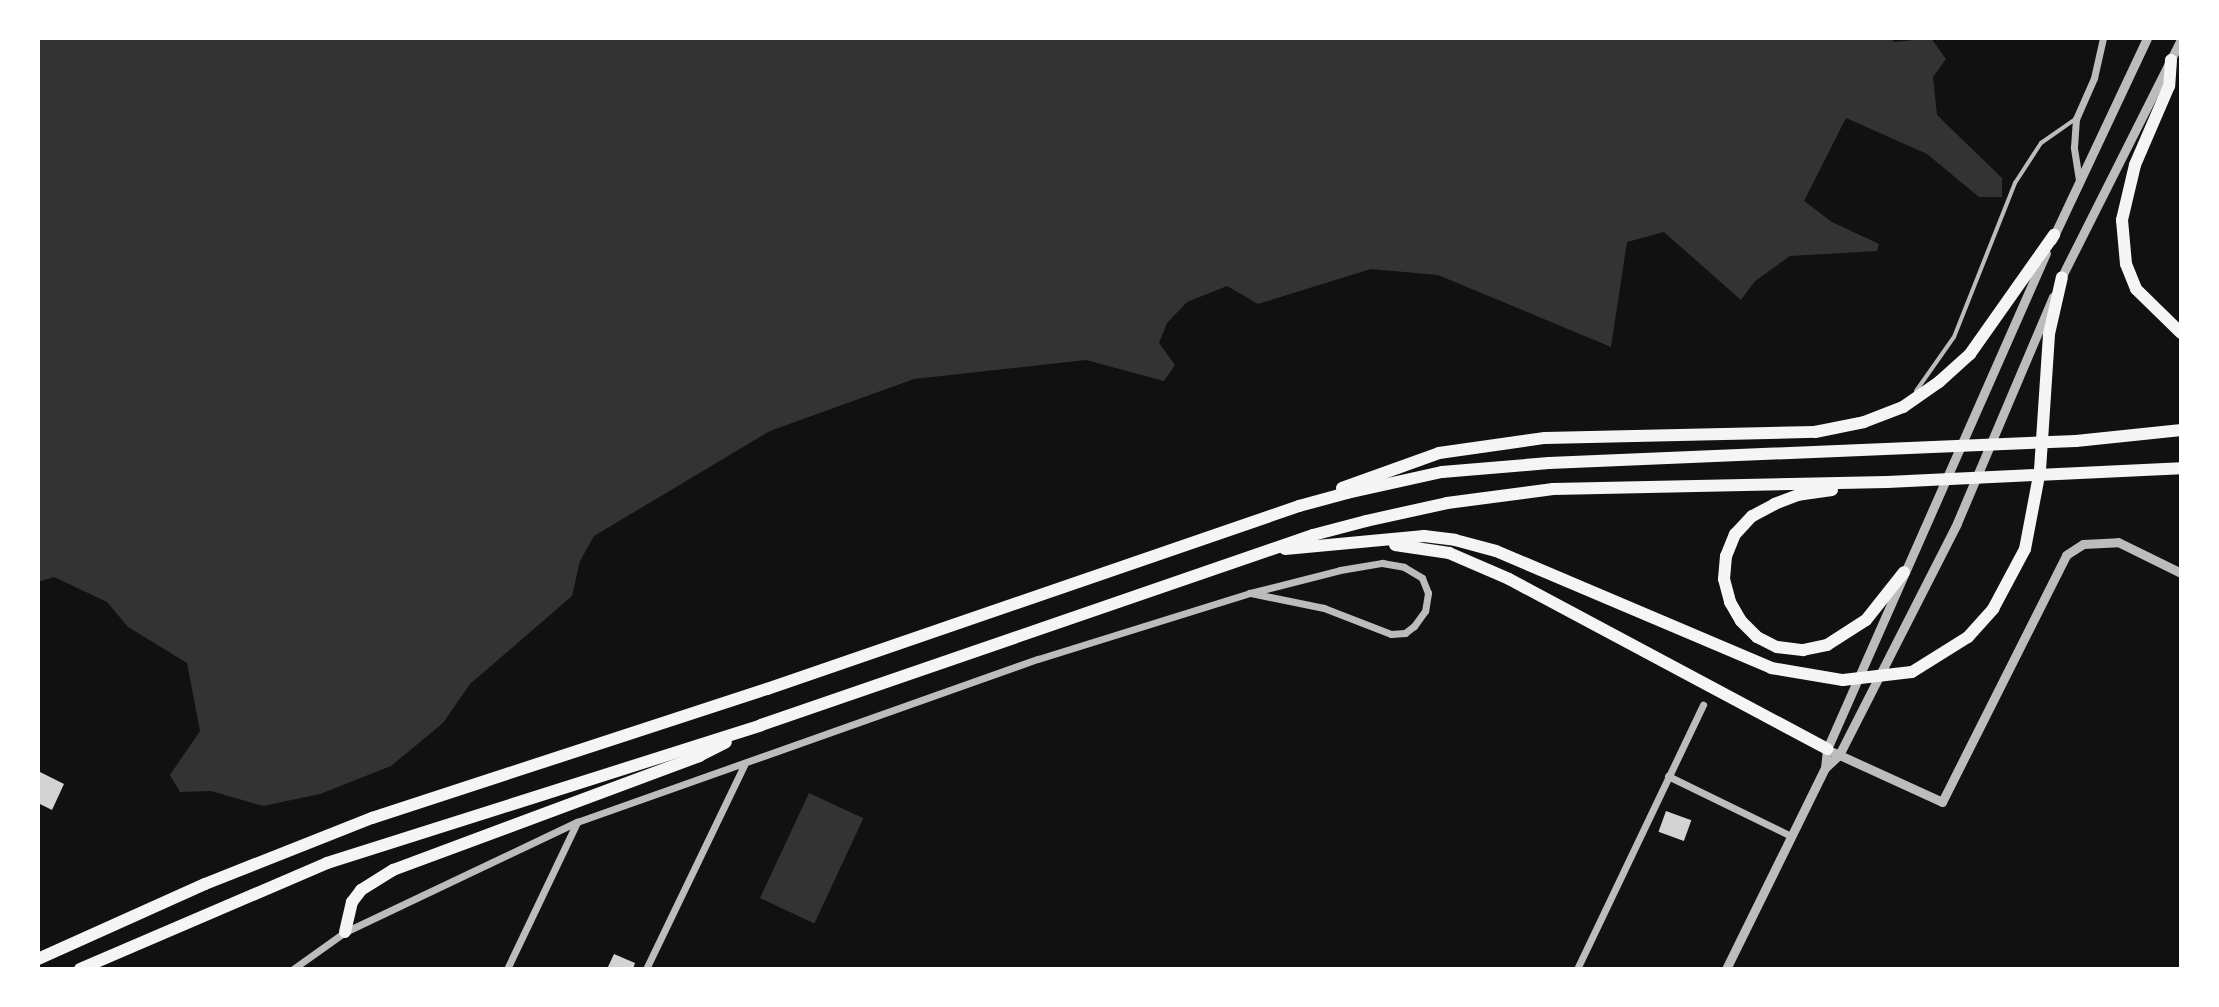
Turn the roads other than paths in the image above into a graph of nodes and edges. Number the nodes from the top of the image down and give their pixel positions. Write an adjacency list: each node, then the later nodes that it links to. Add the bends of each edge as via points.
1 (2103, 38): 5 (street, via 2094,78)
2 (2147, 38): 6 (street)
3 (2181, 39): 4 (street)
4 (2171, 60): 8 (street); 9 (highway, via 2169,86 2135,165 2122,220 2126,264 2136,289)
5 (2076, 119): 6 (street); 10 (lane, via 2041,143 2025,166 1954,337)
6 (2079, 180): 7 (street)
7 (2054, 235): 10 (highway, via 1970,354); 17 (street)
8 (2062, 277): 15 (highway, via 2049,334 2040,470 2025,549 1993,609 1968,637 1912,672 1843,680 1804,675 1735,655 1496,551 1424,536); 22 (street, via 1957,523)
9 (2181, 333)
10 (1903, 407): 14 (highway, via 1815,432 1545,438 1439,453)
11 (2181, 430): 14 (highway, via 2076,441 1442,472)
12 (2181, 468): 13 (highway)
13 (1887, 482): 16 (highway, via 1553,489 1406,512); 17 (highway, via 1798,495 1752,516 1735,534 1724,579 1730,602 1757,637 1777,647 1803,650 1846,636 1866,620)
14 (1299, 506): 28 (highway, via 330,833)
15 (1368, 543): 16 (highway); 22 (highway, via 1449,553 1509,579)
16 (1270, 550): 21 (highway)
17 (1904, 572): 22 (street)
18 (2181, 573): 22 (street, via 2118,542 2083,544 2066,555 1942,802)
19 (1250, 593): 19 (street, via 1324,608 1391,634 1414,626 1425,611 1428,593 1422,578 1382,563); 23 (street, via 1038,659)
20 (1703, 705): 24 (street)
21 (761, 725): 27 (highway, via 699,756 393,870 361,890 352,902); 29 (highway, via 327,863)
22 (1833, 752): 26 (street)
23 (744, 765): 25 (street); 32 (street)
24 (1668, 776): 26 (street); 33 (street)
25 (577, 822): 27 (street); 31 (street)
26 (1791, 836): 34 (street)
27 (345, 932): 30 (street)
28 (38, 959)
29 (80, 969)
30 (293, 969)
31 (507, 969)
32 (646, 969)
33 (1577, 969)
34 (1726, 969)

